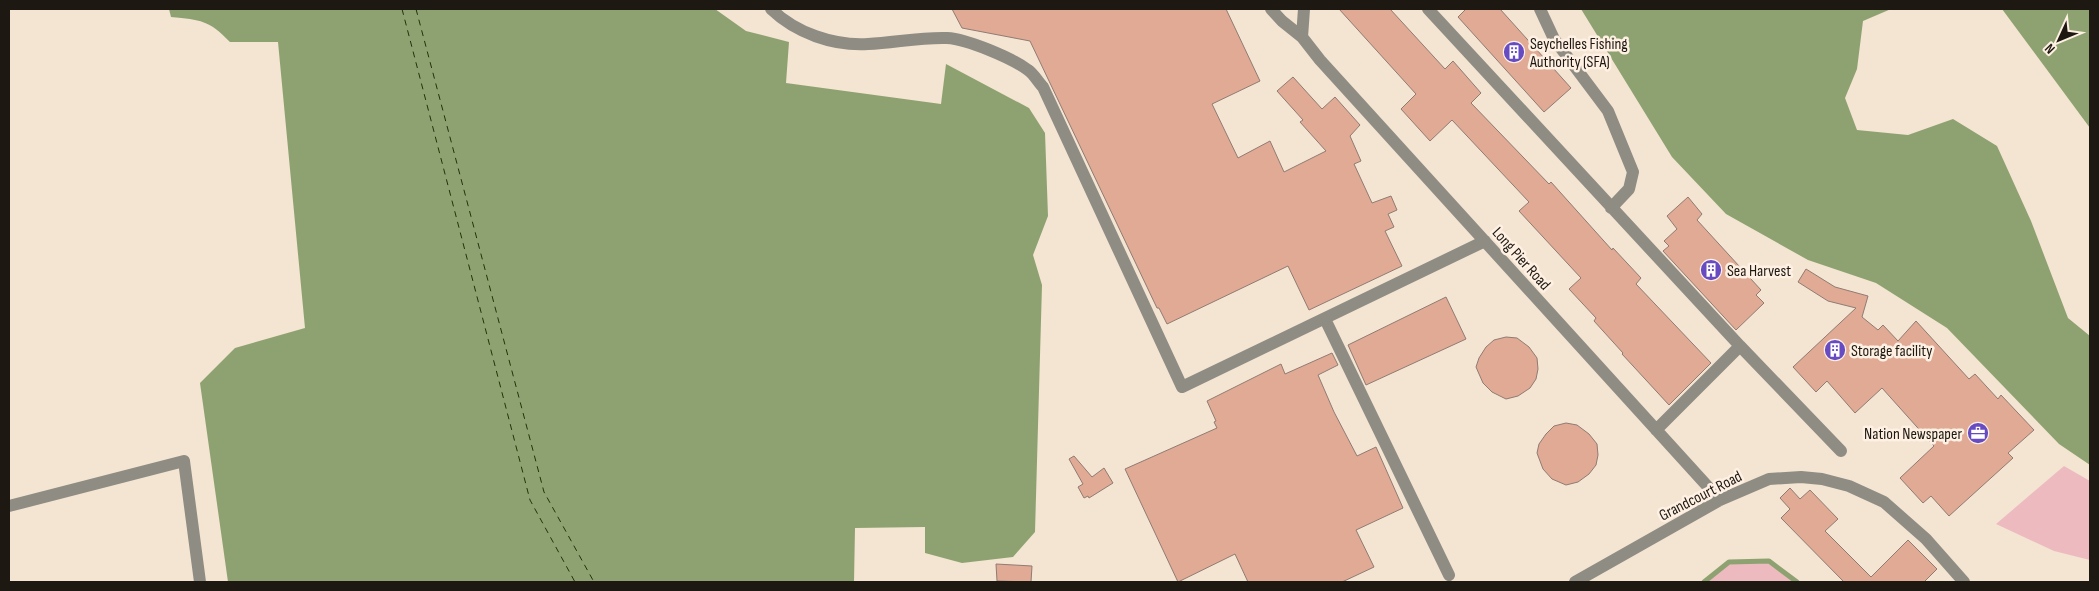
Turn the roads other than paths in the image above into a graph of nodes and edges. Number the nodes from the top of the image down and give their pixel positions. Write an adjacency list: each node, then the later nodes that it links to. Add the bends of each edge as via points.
1 (771, 9): 9 (street, via 798,29 832,42 866,45 950,38 1006,57 1029,70 1043,87 1182,387)
2 (1271, 9): 6 (street, Long Pier Road)
3 (1304, 9): 6 (street)
4 (1428, 9): 7 (street)
5 (1540, 9): 7 (street, via 1554,39 1608,111 1633,172 1630,189)
6 (1302, 37): 8 (street, Long Pier Road)
7 (1611, 208): 10 (street)
8 (1485, 241): 9 (street); 11 (street, Long Pier Road)
9 (1325, 319): 15 (street)
10 (1740, 346): 11 (street); 12 (street)
11 (1656, 430): 13 (street, Long Pier Road)
12 (1841, 452)
13 (1720, 500): 17 (street, Grandcourt Road); 18 (street, Grandcourt Road, via 1769,480 1801,477 1849,486 1884,502 1926,539)
14 (9, 506): 16 (street, via 184,461)
15 (1449, 575)
16 (200, 582)
17 (1575, 582)
18 (1964, 582)

